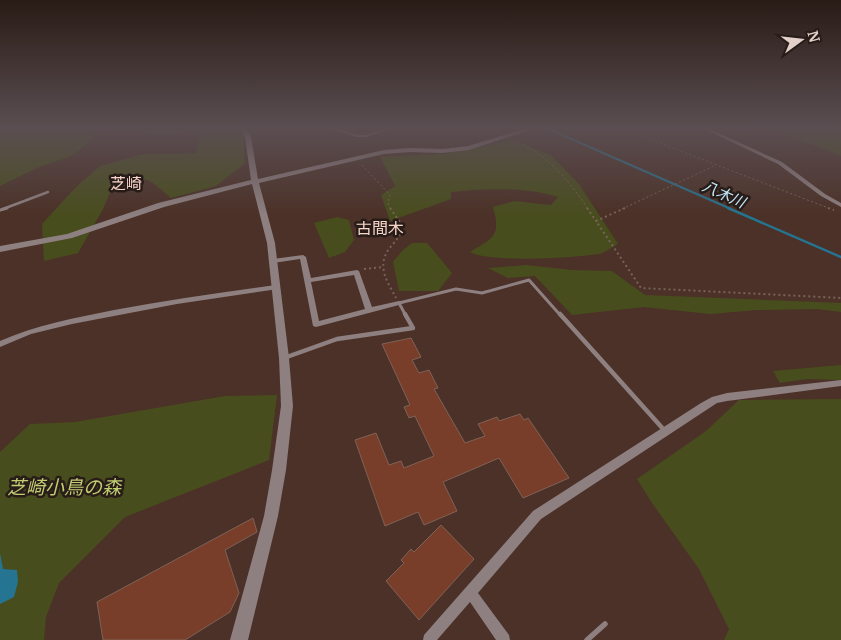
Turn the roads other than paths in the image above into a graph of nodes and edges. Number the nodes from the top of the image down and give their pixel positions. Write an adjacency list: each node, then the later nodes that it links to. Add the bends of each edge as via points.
1 (251, 157): 4 (street)
2 (366, 157): 4 (street)
3 (767, 157): 6 (street)
4 (255, 181): 8 (street, via 169,202 58,239); 9 (street)
5 (48, 192): 7 (lane)
6 (841, 205)
7 (0, 210)
8 (0, 249)
9 (273, 261): 10 (street, via 303,257); 11 (street)
10 (308, 281): 13 (street, via 357,272); 13 (street, via 316,324)
11 (276, 287): 14 (street, via 62,322); 15 (street)
12 (399, 303): 13 (street); 15 (lane, via 412,328 337,339); 17 (lane, via 456,289 482,294 529,280)
13 (369, 310)
14 (0, 344)
15 (284, 358): 20 (street, via 287,406 280,470)
16 (841, 383): 17 (street, via 715,400)
17 (665, 431): 18 (street, via 537,515)
18 (470, 592): 21 (street); 22 (street)
19 (605, 624): 23 (lane)
20 (239, 640)
21 (430, 640)
22 (504, 640)
23 (587, 640)

